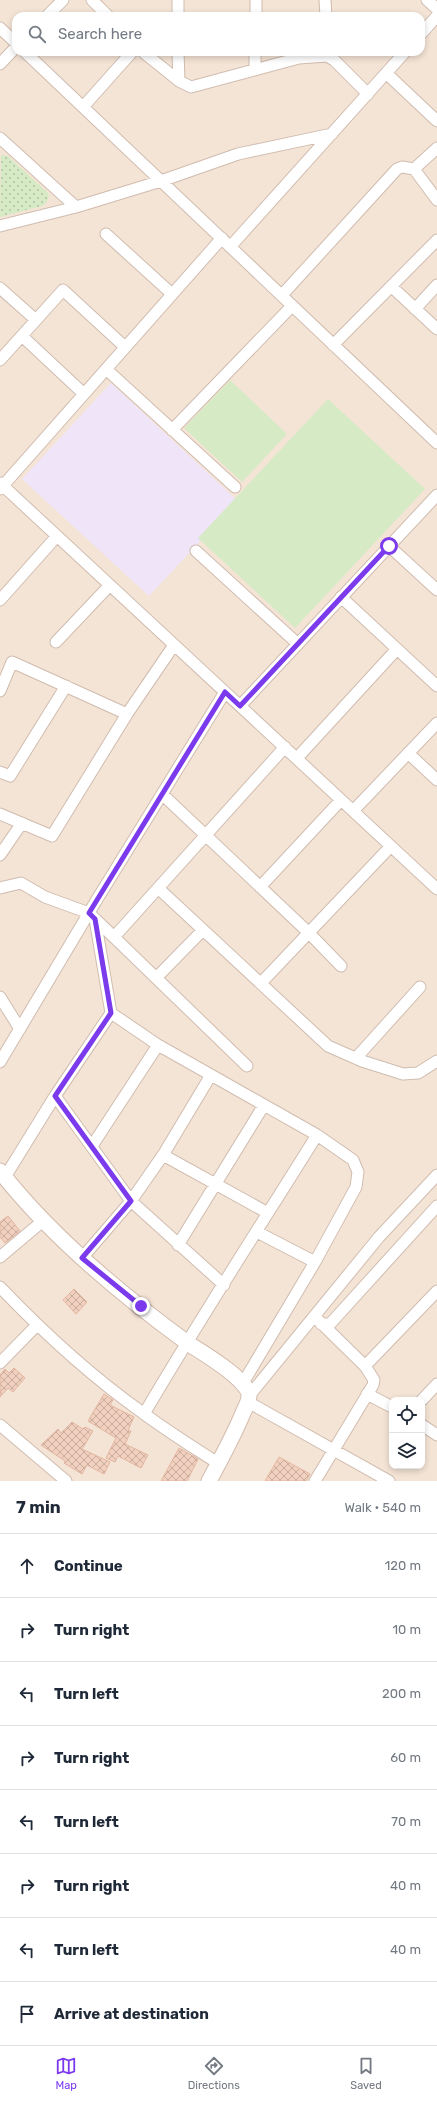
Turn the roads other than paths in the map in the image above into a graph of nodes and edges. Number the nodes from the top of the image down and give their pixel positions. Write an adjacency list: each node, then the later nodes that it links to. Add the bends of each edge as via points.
1 (63, 0): 8 (street)
2 (92, 0): 9 (street)
3 (178, 0): 10 (street)
4 (256, 0): 11 (street)
5 (325, 0): 12 (street)
6 (427, 0): 7 (street)
7 (437, 10)
8 (51, 12)
9 (104, 12)
10 (178, 12)
11 (256, 12)
12 (326, 12)
13 (437, 16): 15 (street)
14 (0, 28): 16 (street)
15 (425, 30)
16 (12, 39)
17 (12, 51): 26 (street)
18 (29, 56): 31 (street)
19 (128, 56): 31 (street)
20 (148, 56): 29 (street)
21 (178, 56): 29 (street)
22 (256, 56): 27 (street)
23 (313, 56): 27 (street)
24 (329, 56): 30 (street)
25 (401, 56): 28 (street)
26 (0, 64)
27 (255, 70): 29 (street, via 196,86)
28 (386, 73): 30 (street); 32 (street)
29 (179, 81)
30 (368, 94): 33 (street)
31 (83, 107): 37 (street)
32 (437, 121)
33 (332, 134): 37 (street, via 238,154); 44 (street)
34 (1, 142): 39 (street)
35 (437, 148): 36 (street)
36 (414, 169): 38 (street); 49 (street, via 397,169)
37 (161, 181): 39 (street); 42 (street)
38 (437, 200)
39 (76, 207): 40 (street)
40 (0, 226)
41 (106, 234): 48 (street)
42 (222, 238): 44 (street); 48 (street)
43 (437, 240): 46 (street)
44 (230, 247): 49 (street)
45 (437, 285): 51 (street)
46 (392, 287): 51 (street); 55 (street)
47 (0, 288): 52 (street)
48 (172, 294): 56 (street)
49 (282, 295): 50 (street)
50 (292, 306): 55 (street); 60 (street)
51 (415, 309): 53 (street)
52 (36, 320): 54 (street); 56 (street, via 63,290)
53 (437, 329)
54 (22, 336): 57 (street); 59 (street)
55 (333, 345): 61 (street)
56 (125, 347): 58 (street)
57 (0, 360)
58 (106, 369): 59 (street); 60 (street)
59 (84, 394): 62 (street)
60 (172, 430): 63 (street)
61 (437, 443)
62 (1, 486): 65 (street)
63 (235, 487)
64 (437, 495): 66 (street)
65 (57, 536): 68 (street); 71 (street)
66 (389, 546): 69 (street); 70 (street)
67 (196, 551): 73 (street)
68 (110, 585): 72 (street); 74 (street)
69 (437, 590)
70 (341, 597): 73 (street); 75 (street)
71 (0, 600)
72 (56, 642)
73 (298, 644): 80 (street)
74 (174, 645): 79 (street); 81 (street)
75 (397, 649): 77 (street); 85 (street)
76 (66, 686): 78 (street, via 12,662); 81 (street); 86 (street, via 10,776)
77 (437, 686)
78 (0, 692)
79 (225, 692): 80 (street); 88 (street)
80 (240, 706): 83 (street)
81 (127, 714): 92 (street, via 52,836)
82 (437, 723): 84 (street)
83 (285, 747): 85 (street); 93 (street)
84 (408, 753): 87 (street); 90 (street)
85 (297, 758): 89 (street)
86 (0, 772)
87 (437, 780)
88 (162, 794): 93 (street); 100 (street)
89 (341, 800): 90 (street); 96 (street)
90 (353, 811): 94 (street)
91 (0, 814): 92 (street)
92 (22, 823): 95 (street)
93 (205, 835): 96 (street); 98 (street)
94 (391, 846): 99 (street); 102 (street)
95 (0, 855)
96 (260, 887): 102 (street)
97 (0, 888): 100 (street, via 21,883 45,897)
98 (158, 888): 101 (street); 103 (street)
99 (437, 889)
100 (92, 916): 103 (street); 109 (street); 110 (street)
101 (203, 930): 105 (street); 106 (street)
102 (309, 933): 104 (street); 106 (street)
103 (114, 937): 105 (street)
104 (340, 966)
105 (156, 978): 115 (street)
106 (261, 983): 112 (street, via 328,1046)
107 (420, 987): 112 (street)
108 (0, 997): 110 (street)
109 (111, 1013): 111 (street); 117 (street)
110 (20, 1029): 113 (street)
111 (158, 1045): 116 (street); 120 (street)
112 (356, 1058): 114 (street, via 404,1074 418,1073)
113 (0, 1062)
114 (436, 1062)
115 (246, 1066)
116 (211, 1075): 118 (street); 121 (street)
117 (55, 1096): 120 (street); 122 (street)
118 (264, 1105): 119 (street); 124 (street)
119 (317, 1135): 127 (street); 133 (street, via 353,1160 358,1172 356,1187)
120 (92, 1146): 125 (street)
121 (163, 1155): 124 (street); 125 (street)
122 (3, 1174): 128 (street)
123 (437, 1175): 137 (street, via 379,1237)
124 (216, 1184): 127 (street); 130 (street)
125 (131, 1201): 130 (street); 132 (street)
126 (435, 1211): 137 (street, via 330,1324)
127 (268, 1213): 129 (street)
128 (44, 1220): 131 (street); 132 (street)
129 (257, 1232): 133 (street); 134 (street)
130 (178, 1245): 134 (street)
131 (0, 1257)
132 (82, 1258): 139 (street)
133 (315, 1262): 143 (street)
134 (224, 1285): 139 (street)
135 (0, 1287): 138 (street)
136 (437, 1291): 141 (street)
137 (318, 1320): 141 (street); 143 (street)
138 (37, 1325): 140 (street); 147 (street, via 80,1364)
139 (186, 1342): 143 (street); 147 (street)
140 (0, 1363)
141 (365, 1366): 144 (street, via 374,1380 374,1385)
142 (437, 1384): 145 (street)
143 (247, 1394): 151 (street); 152 (street)
144 (367, 1394): 146 (street); 151 (street)
145 (425, 1397)
146 (389, 1405)
147 (144, 1414): 152 (street)
148 (0, 1425): 153 (street)
149 (425, 1427): 150 (street)
150 (437, 1435)
151 (333, 1449): 155 (street); 156 (street)
152 (218, 1464): 154 (street)
153 (66, 1481)
154 (209, 1481)
155 (315, 1481)
156 (389, 1481)

